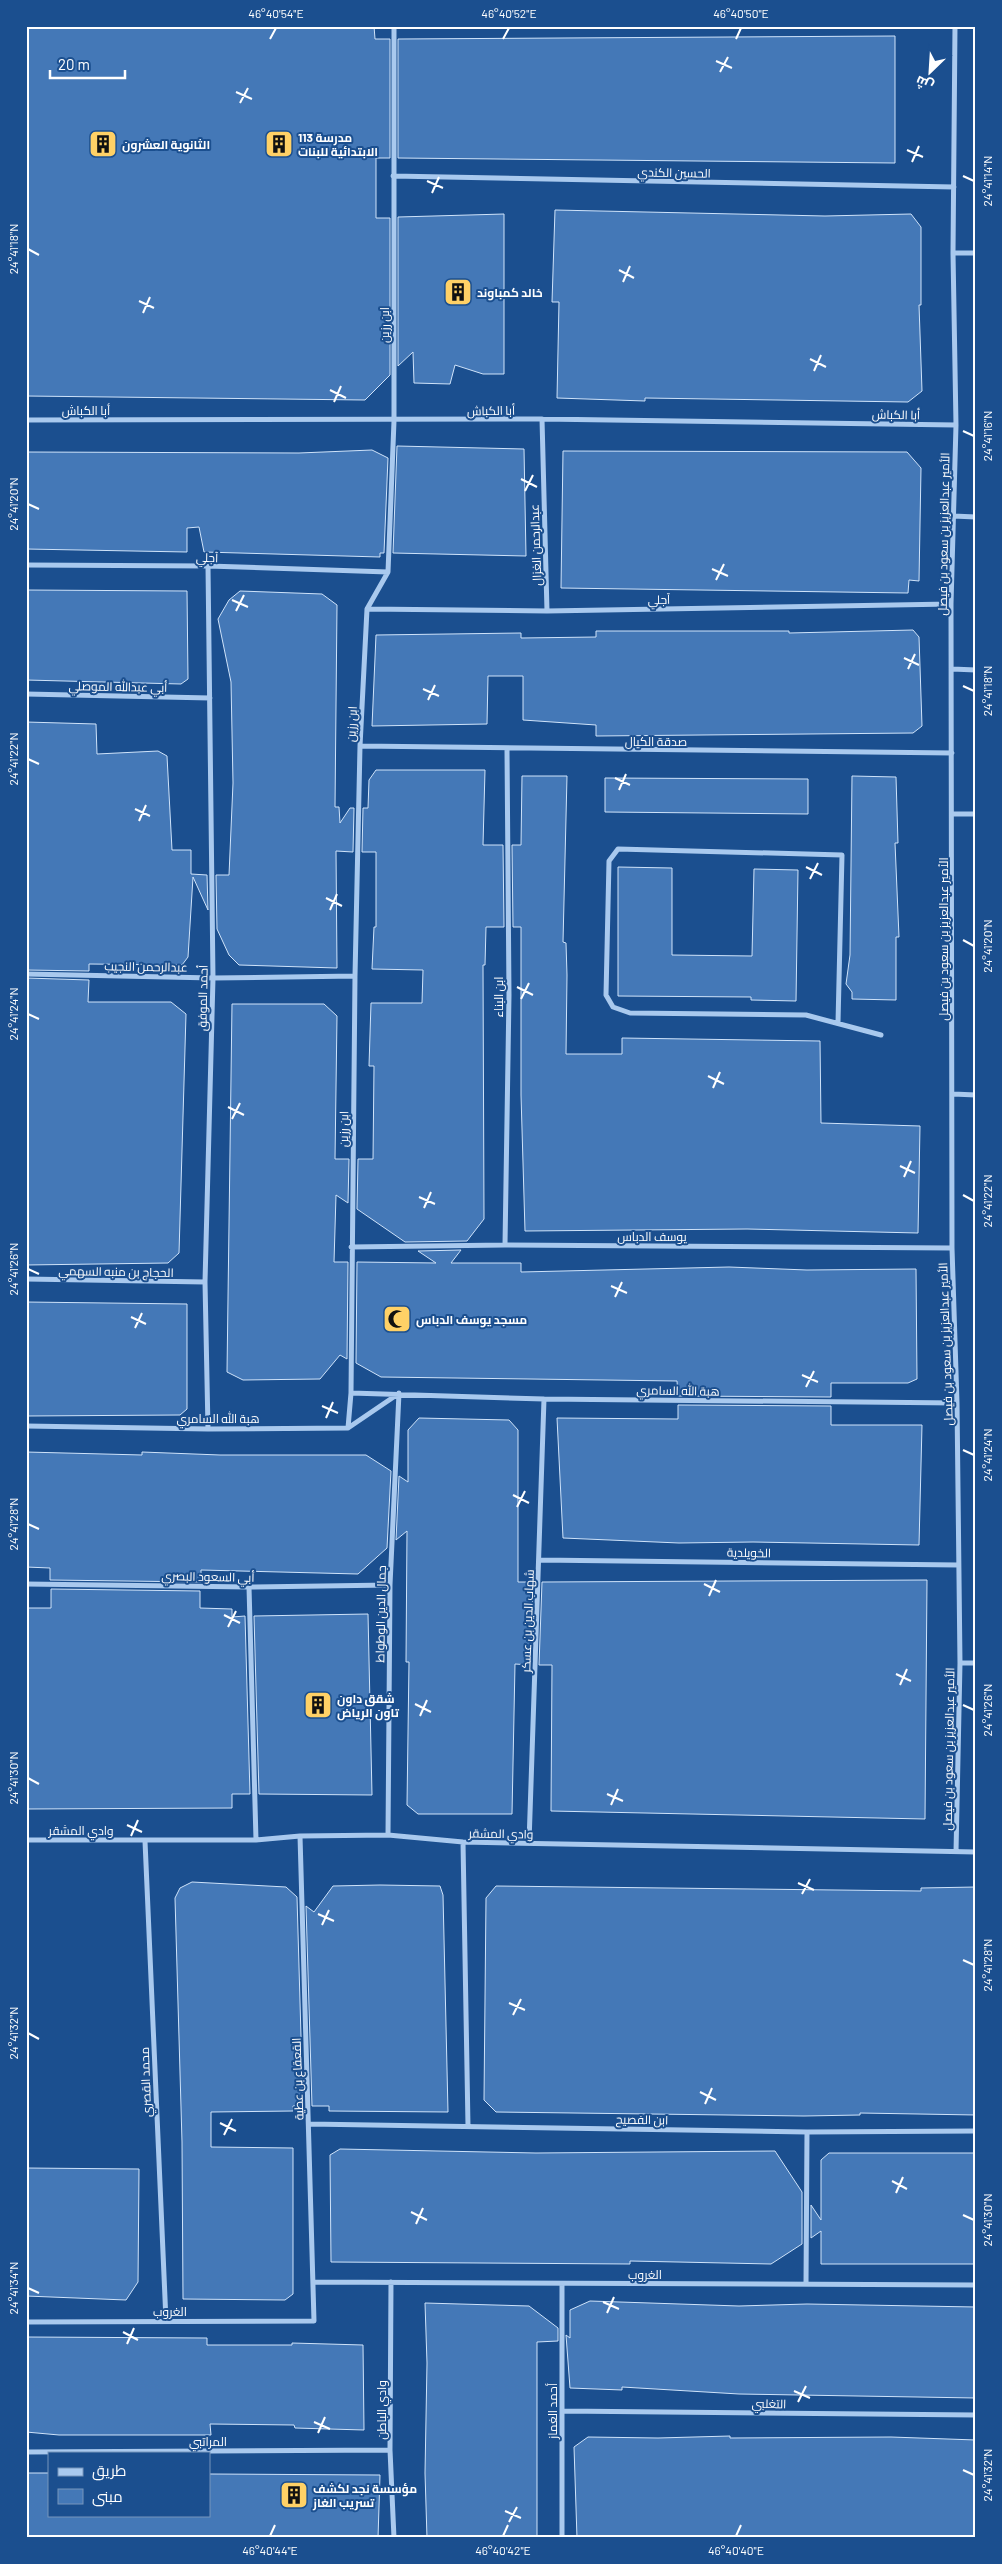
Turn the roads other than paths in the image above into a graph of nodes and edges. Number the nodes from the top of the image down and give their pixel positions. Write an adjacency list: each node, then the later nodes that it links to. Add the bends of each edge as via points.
1 (394, 26): 3 (street, ابن رزين)
2 (955, 26): 4 (street, الأمير عبدالعزيز بن سعود بن فيصل)
3 (392, 176): 4 (street, الحسين الكندي); 9 (street, ابن رزين)
4 (954, 187): 5 (street, الأمير عبدالعزيز بن سعود بن فيصل)
5 (953, 253): 6 (street); 10 (street, الأمير عبدالعزيز بن سعود بن فيصل)
6 (976, 253)
7 (542, 419): 9 (street, أبا الكباش); 10 (street, أبا الكباش); 18 (street, عبدالرحمن الغزال)
8 (26, 420): 9 (street, أبا الكباش)
9 (394, 421): 15 (street, ابن رزين)
10 (956, 425): 11 (street, الأمير عبدالعزيز بن سعود بن فيصل)
11 (952, 516): 12 (street); 16 (street, الأمير عبدالعزيز بن سعود بن فيصل)
12 (976, 517)
13 (26, 565): 14 (street, آجلي)
14 (208, 566): 15 (street, آجلي); 22 (street, أحمد الموفق)
15 (388, 572): 17 (street, ابن رزين)
16 (951, 604): 18 (street, آجلي); 19 (street, الأمير عبدالعزيز بن سعود بن فيصل)
17 (367, 608): 18 (street, آجلي); 23 (street, ابن رزين)
18 (547, 611)
19 (952, 670): 20 (street); 25 (street, الأمير عبدالعزيز بن سعود بن فيصل)
20 (976, 670)
21 (26, 694): 22 (street, أبي عبدالله الموصلي)
22 (210, 698): 30 (street, أحمد الموفق)
23 (360, 746): 24 (street, صدقة الكيال); 29 (street, ابن رزين)
24 (507, 750): 25 (street, صدقة الكيال); 35 (street, ابن البناء, via 509,995)
25 (952, 753): 26 (street, الأمير عبدالعزيز بن سعود بن فيصل)
26 (953, 814): 27 (street); 33 (street, الأمير عبدالعزيز بن سعود بن فيصل)
27 (976, 814)
28 (26, 974): 30 (street, عبدالرحمن النجيب)
29 (355, 976): 30 (street, عبدالرحمن النجيب); 36 (street, ابن رزين)
30 (213, 978): 39 (street, أحمد الموفق)
31 (838, 1023): 31 (street, via 806,1016 630,1013 613,1007 606,995 609,861 613,853 618,849 842,855); 32 (street)
32 (881, 1036)
33 (953, 1094): 34 (street); 37 (street, الأمير عبدالعزيز بن سعود بن فيصل)
34 (976, 1095)
35 (505, 1245): 36 (street, يوسف الدباس); 37 (street, يوسف الدباس)
36 (351, 1247): 40 (street, ابن رزين)
37 (952, 1248): 43 (street, الأمير عبدالعزيز بن سعود بن فيصل)
38 (26, 1279): 39 (street, الحجاج بن منبه السهمي)
39 (205, 1282): 46 (street, أحمد الموفق)
40 (351, 1393): 41 (street, هبة الله السامري); 45 (street, ابن رزين)
41 (398, 1393): 42 (street, هبة الله السامري); 45 (street); 50 (street, جمال الدين الوطواط)
42 (544, 1399): 43 (street, هبة الله السامري); 47 (street, شهاب الدين بن عسكر)
43 (957, 1403): 48 (street, الأمير عبدالعزيز بن سعود بن فيصل)
44 (26, 1426): 46 (street, هبة الله السامري)
45 (348, 1428): 46 (street, هبة الله السامري)
46 (208, 1429)
47 (540, 1560): 48 (street, الخويلدية); 60 (street, شهاب الدين بن عسكر)
48 (958, 1565): 52 (street, الأمير عبدالعزيز بن سعود بن فيصل)
49 (26, 1584): 51 (street, أبي السعود البصري)
50 (390, 1585): 51 (street, أبي السعود البصري); 54 (street, جمال الدين الوطواط)
51 (249, 1587): 57 (street)
52 (960, 1663): 53 (street); 61 (street, الأمير عبدالعزيز بن سعود بن فيصل)
53 (976, 1663)
54 (388, 1835): 55 (street, وادي المشقر); 59 (street, وادي المشقر)
55 (300, 1836): 57 (street, وادي المشقر); 63 (street, القعقاع بن عطية)
56 (26, 1840): 58 (street, وادي المشقر)
57 (256, 1840): 58 (street, وادي المشقر)
58 (145, 1841): 74 (street, محمد القصري)
59 (463, 1842): 60 (street, وادي المشقر); 64 (street)
60 (529, 1843): 61 (street, وادي المشقر)
61 (956, 1852): 62 (street, وادي المشقر)
62 (976, 1852)
63 (308, 2124): 64 (street, ابن الفصيح); 67 (street, القعقاع بن عطية)
64 (468, 2126): 66 (street, ابن الفصيح)
65 (976, 2131): 66 (street, ابن الفصيح)
66 (807, 2132): 70 (street)
67 (314, 2282): 68 (street, الغروب); 72 (street, القعقاع بن عطية)
68 (391, 2282): 69 (street, الغروب); 77 (street, وادي الباطن)
69 (562, 2284): 70 (street, الغروب); 75 (street, أحمد الغماز)
70 (806, 2284): 71 (street, الغروب)
71 (976, 2285)
72 (314, 2321): 74 (street, الغروب)
73 (26, 2322): 74 (street, الغروب)
74 (166, 2322)
75 (562, 2411): 76 (street, التغلبي); 80 (street, أحمد الغماز)
76 (976, 2415)
77 (390, 2450): 78 (street, المراتبي); 79 (street, وادي الباطن)
78 (26, 2452)
79 (394, 2538)
80 (562, 2538)

